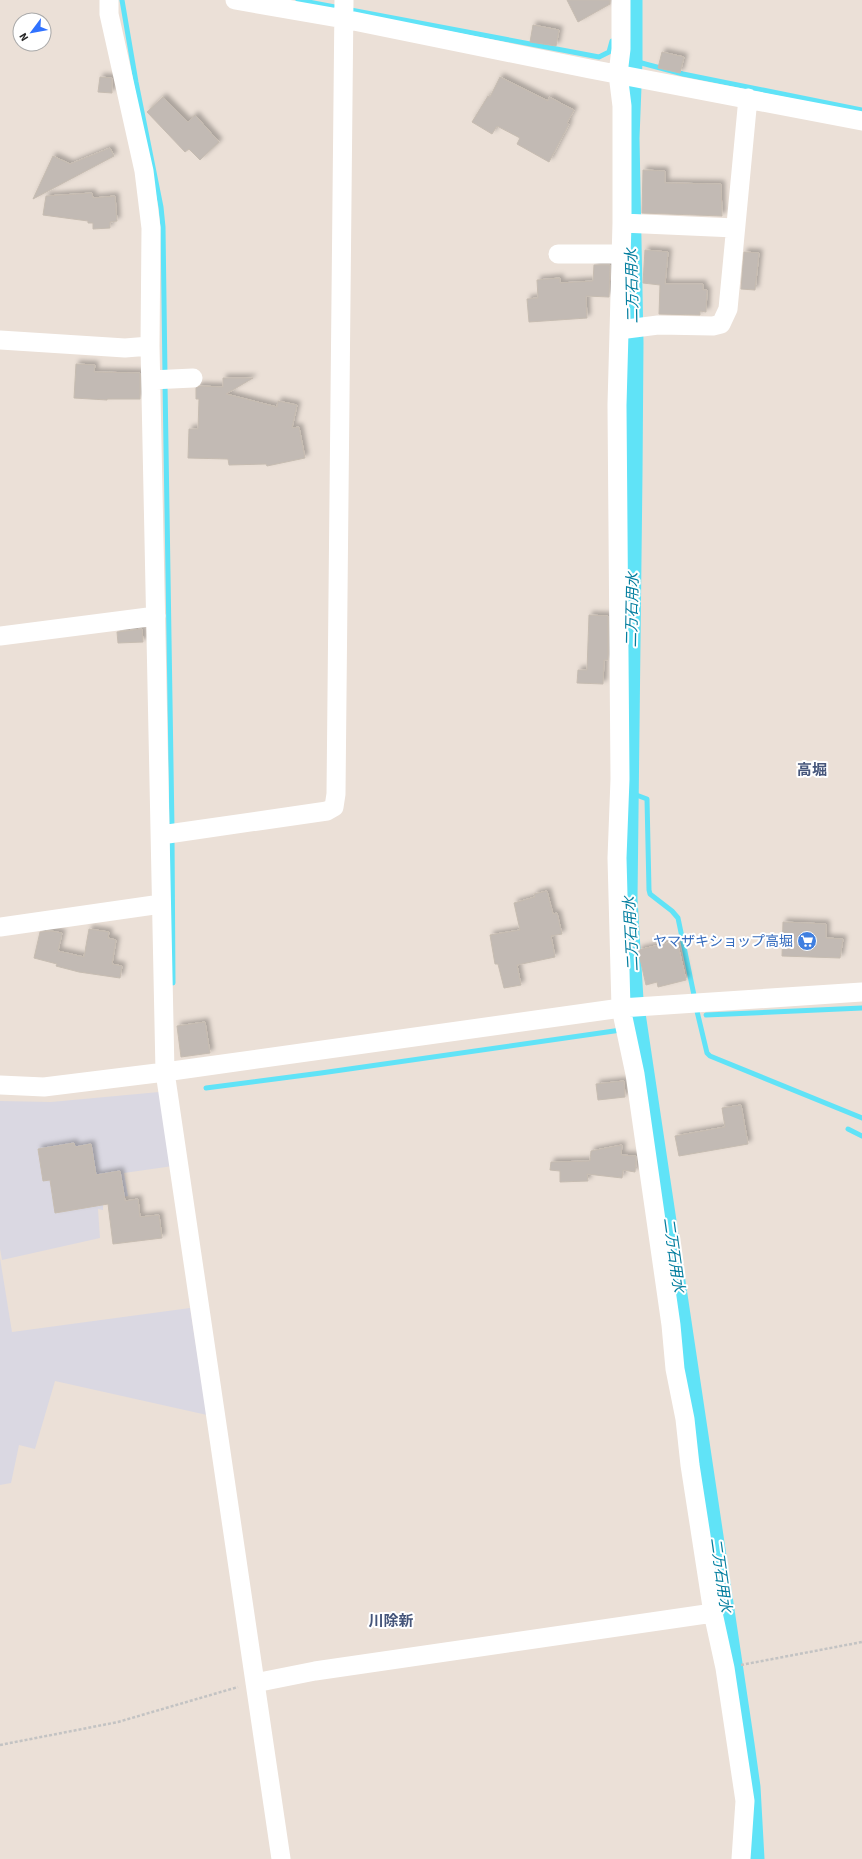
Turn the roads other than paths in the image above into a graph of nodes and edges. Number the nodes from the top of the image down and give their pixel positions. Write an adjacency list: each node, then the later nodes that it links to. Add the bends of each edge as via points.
1 (109, 0): 15 (street, via 145,178 151,228)
2 (235, 0): 5 (street)
3 (344, 0): 5 (street)
4 (621, 0): 6 (street)
5 (344, 19): 6 (street); 20 (street, via 334,807 327,811)
6 (618, 74): 7 (street); 9 (street, via 622,106)
7 (748, 98): 8 (street); 10 (street)
8 (862, 121)
9 (622, 223): 10 (street); 12 (street)
10 (735, 228): 13 (street, via 728,309 721,324)
11 (558, 254): 12 (street)
12 (621, 254): 13 (street)
13 (619, 330): 24 (street, via 617,413 620,779 617,858)
14 (0, 340): 15 (street, via 125,348)
15 (150, 346): 17 (street)
16 (193, 378): 17 (street)
17 (151, 380): 18 (street)
18 (156, 616): 19 (street); 20 (street)
19 (0, 636)
20 (161, 835): 21 (street)
21 (162, 904): 22 (street); 25 (street)
22 (0, 927)
23 (862, 992): 24 (street)
24 (621, 1008): 25 (street); 27 (street, via 635,1074 675,1369 685,1419)
25 (165, 1072): 26 (street, via 44,1087); 28 (street)
26 (0, 1085)
27 (713, 1612): 28 (street); 30 (street, via 725,1668 744,1801)
28 (255, 1682): 29 (street)
29 (281, 1859)
30 (741, 1859)

